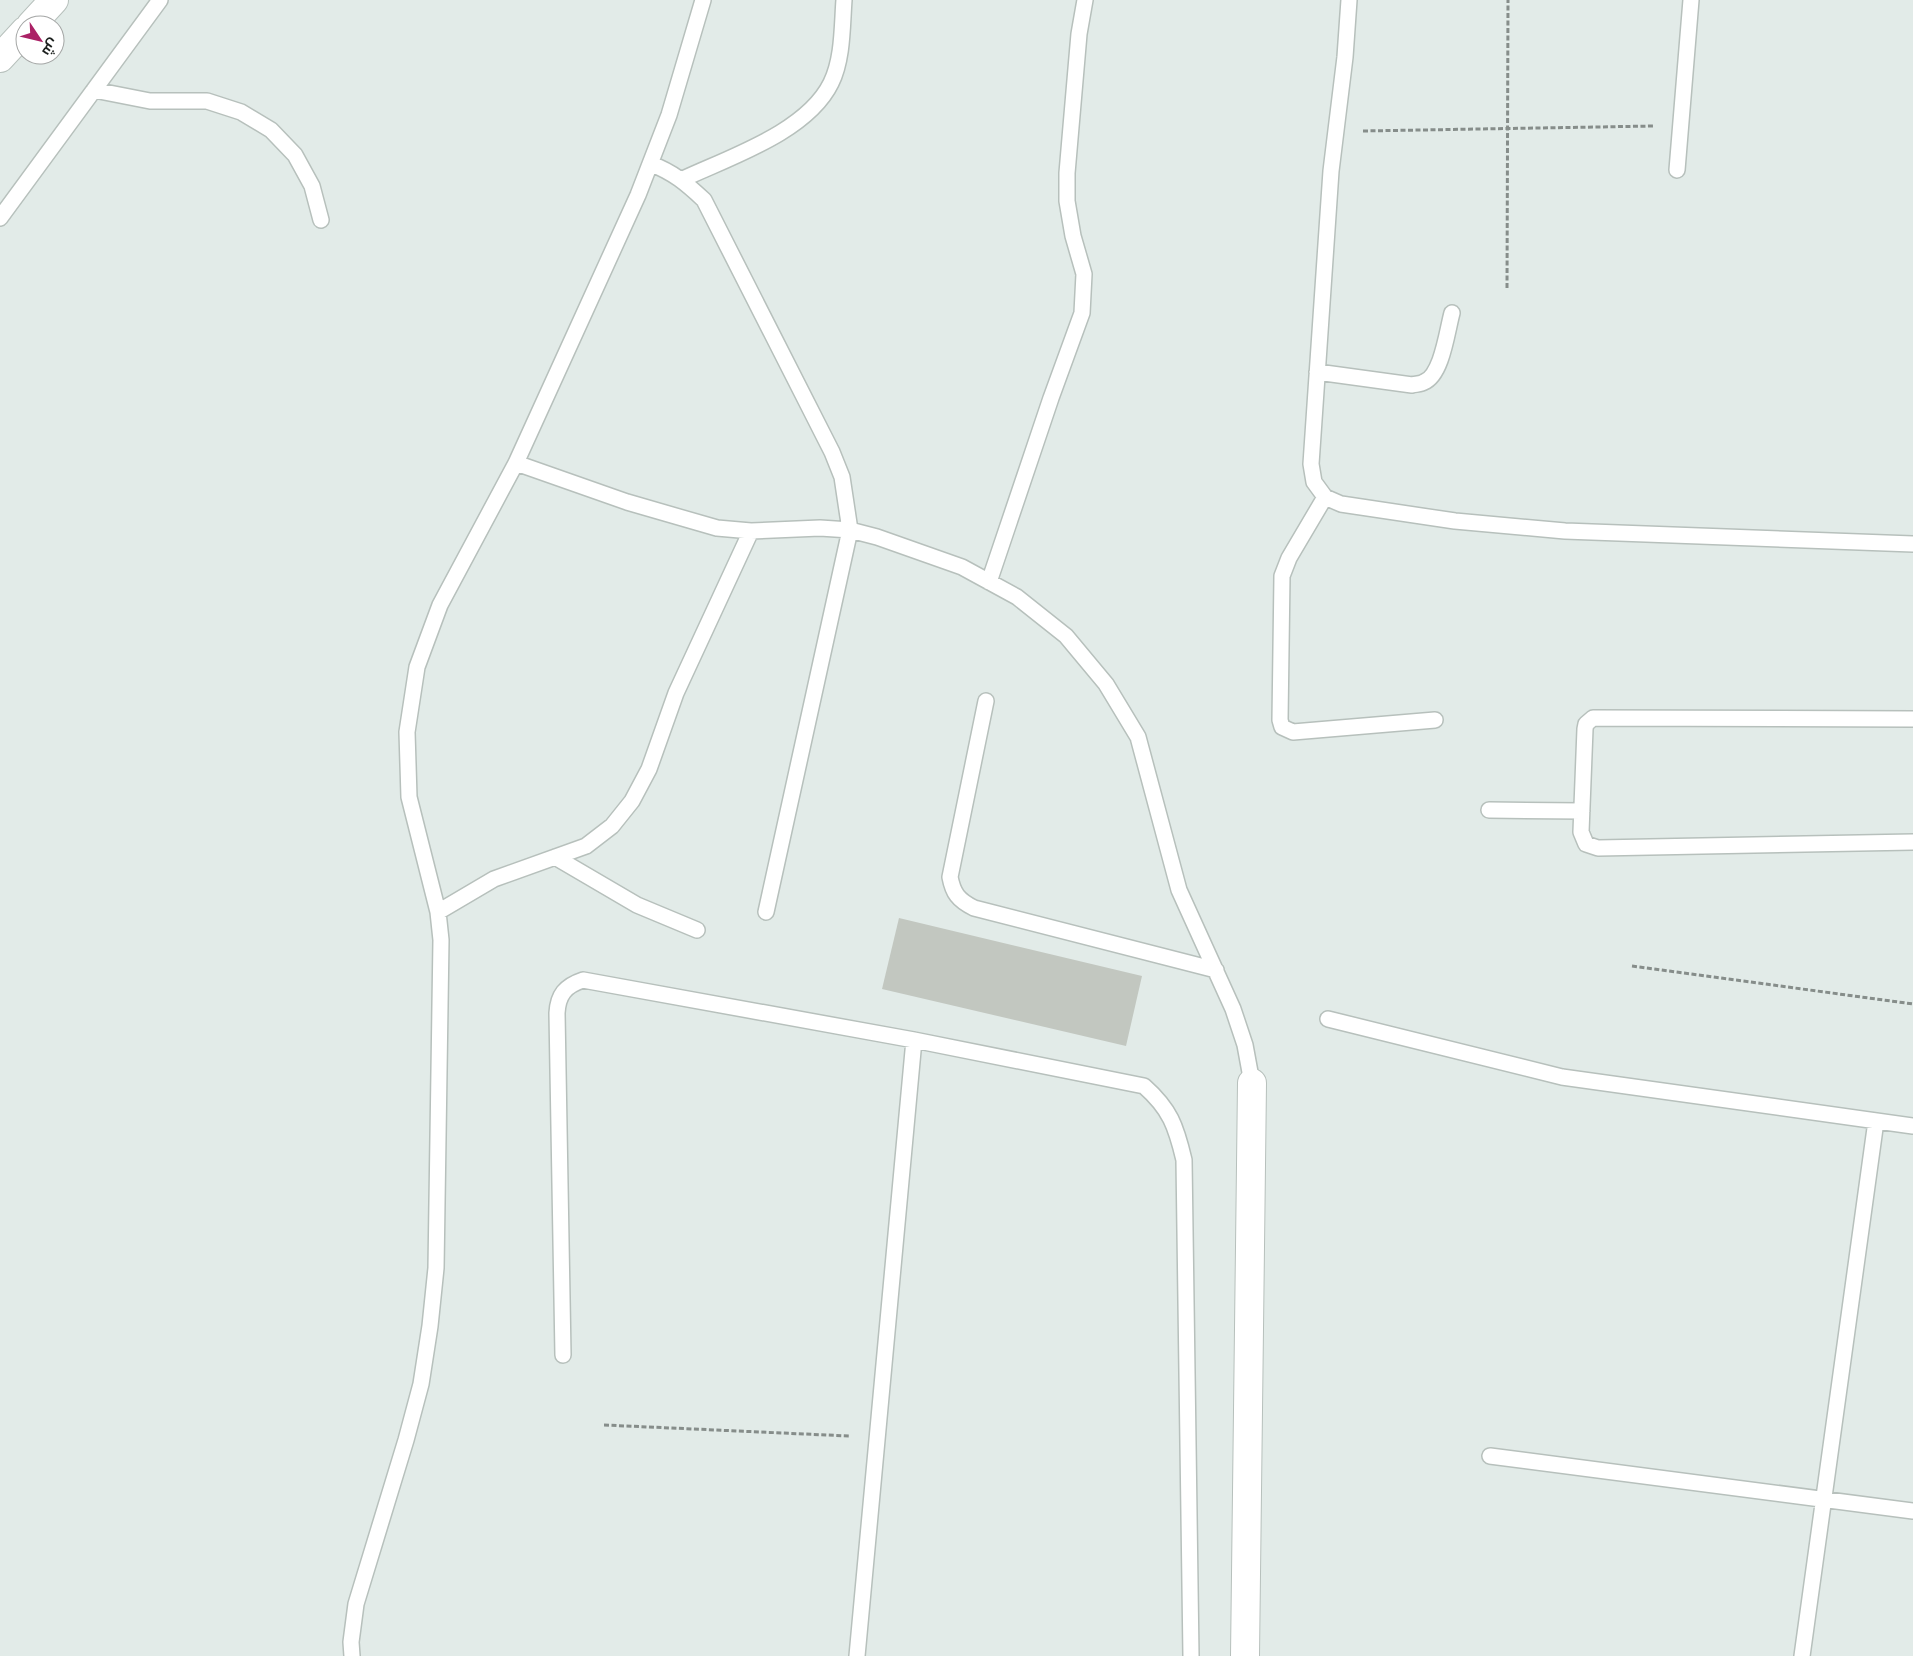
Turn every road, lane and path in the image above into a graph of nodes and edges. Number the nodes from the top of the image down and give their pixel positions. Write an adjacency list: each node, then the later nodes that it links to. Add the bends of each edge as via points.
1 (54, 0): 9 (street)
2 (160, 0): 12 (lane)
3 (702, 0): 16 (lane, via 669,115)
4 (844, 0): 18 (lane, via 839,55 831,82 816,106 794,125)
5 (1085, 0): 29 (lane, via 1067,173 1067,201 1084,274 1082,314 1050,398)
6 (1349, 0): 15 (lane)
7 (1508, 0): 14 (path)
8 (1691, 0): 13 (lane)
9 (40, 15)
10 (15, 42): 11 (street)
11 (0, 58)
12 (94, 90): 19 (lane); 20 (lane, via 150,101 207,101 241,112 271,130 295,156 312,186)
13 (1680, 126): 14 (path); 17 (lane)
14 (1508, 128): 15 (path); 21 (path)
15 (1335, 132): 23 (lane)
16 (651, 164): 18 (lane); 24 (lane)
17 (1677, 170)
18 (683, 179): 27 (lane, via 704,200 821,427 842,477)
19 (0, 218)
20 (321, 220)
21 (1507, 288)
22 (1452, 313): 23 (lane, via 1440,362 1425,382 1412,385)
23 (1317, 372): 25 (lane, via 1311,464 1314,482)
24 (516, 462): 26 (lane, via 637,505 716,528); 37 (lane, via 440,605 417,666 406,732 409,797)
25 (1325, 497): 28 (lane, via 1358,508 1566,531); 32 (lane, via 1282,576 1282,727 1293,732)
26 (751, 530): 27 (lane); 36 (lane, via 700,638 649,769 632,801 612,826 586,846)
27 (850, 530): 29 (lane, via 962,567); 38 (lane)
28 (1913, 544)
29 (989, 582): 41 (lane, via 1017,597 1066,636 1106,684 1138,737 1179,890)
30 (986, 701): 41 (lane, via 950,877 952,890 961,901 974,908)
31 (1913, 719): 34 (lane, via 1593,718 1585,729)
32 (1434, 720)
33 (1490, 810): 34 (lane)
34 (1582, 811): 35 (lane, via 1582,839 1598,848)
35 (1913, 842)
36 (555, 858): 37 (lane, via 494,880); 39 (lane, via 637,906)
37 (438, 912): 54 (lane, via 442,978 436,1268 430,1326 421,1384 356,1604)
38 (766, 912)
39 (697, 930)
40 (1632, 966): 42 (path)
41 (1216, 970): 45 (lane, via 1246,1045)
42 (1913, 1004)
43 (1328, 1020): 46 (lane, via 1562,1077)
44 (914, 1040): 48 (lane, via 583,980 563,992 557,1013); 50 (lane); 56 (lane, via 1144,1086 1161,1101 1176,1127 1184,1160)
45 (1252, 1083): 57 (street)
46 (1876, 1121): 47 (lane); 52 (lane)
47 (1913, 1126)
48 (563, 1355)
49 (604, 1425): 50 (path)
50 (877, 1438): 55 (lane)
51 (1490, 1456): 52 (lane)
52 (1824, 1500): 53 (lane); 58 (lane)
53 (1913, 1511)
54 (352, 1656)
55 (857, 1656)
56 (1191, 1656)
57 (1245, 1656)
58 (1802, 1656)

